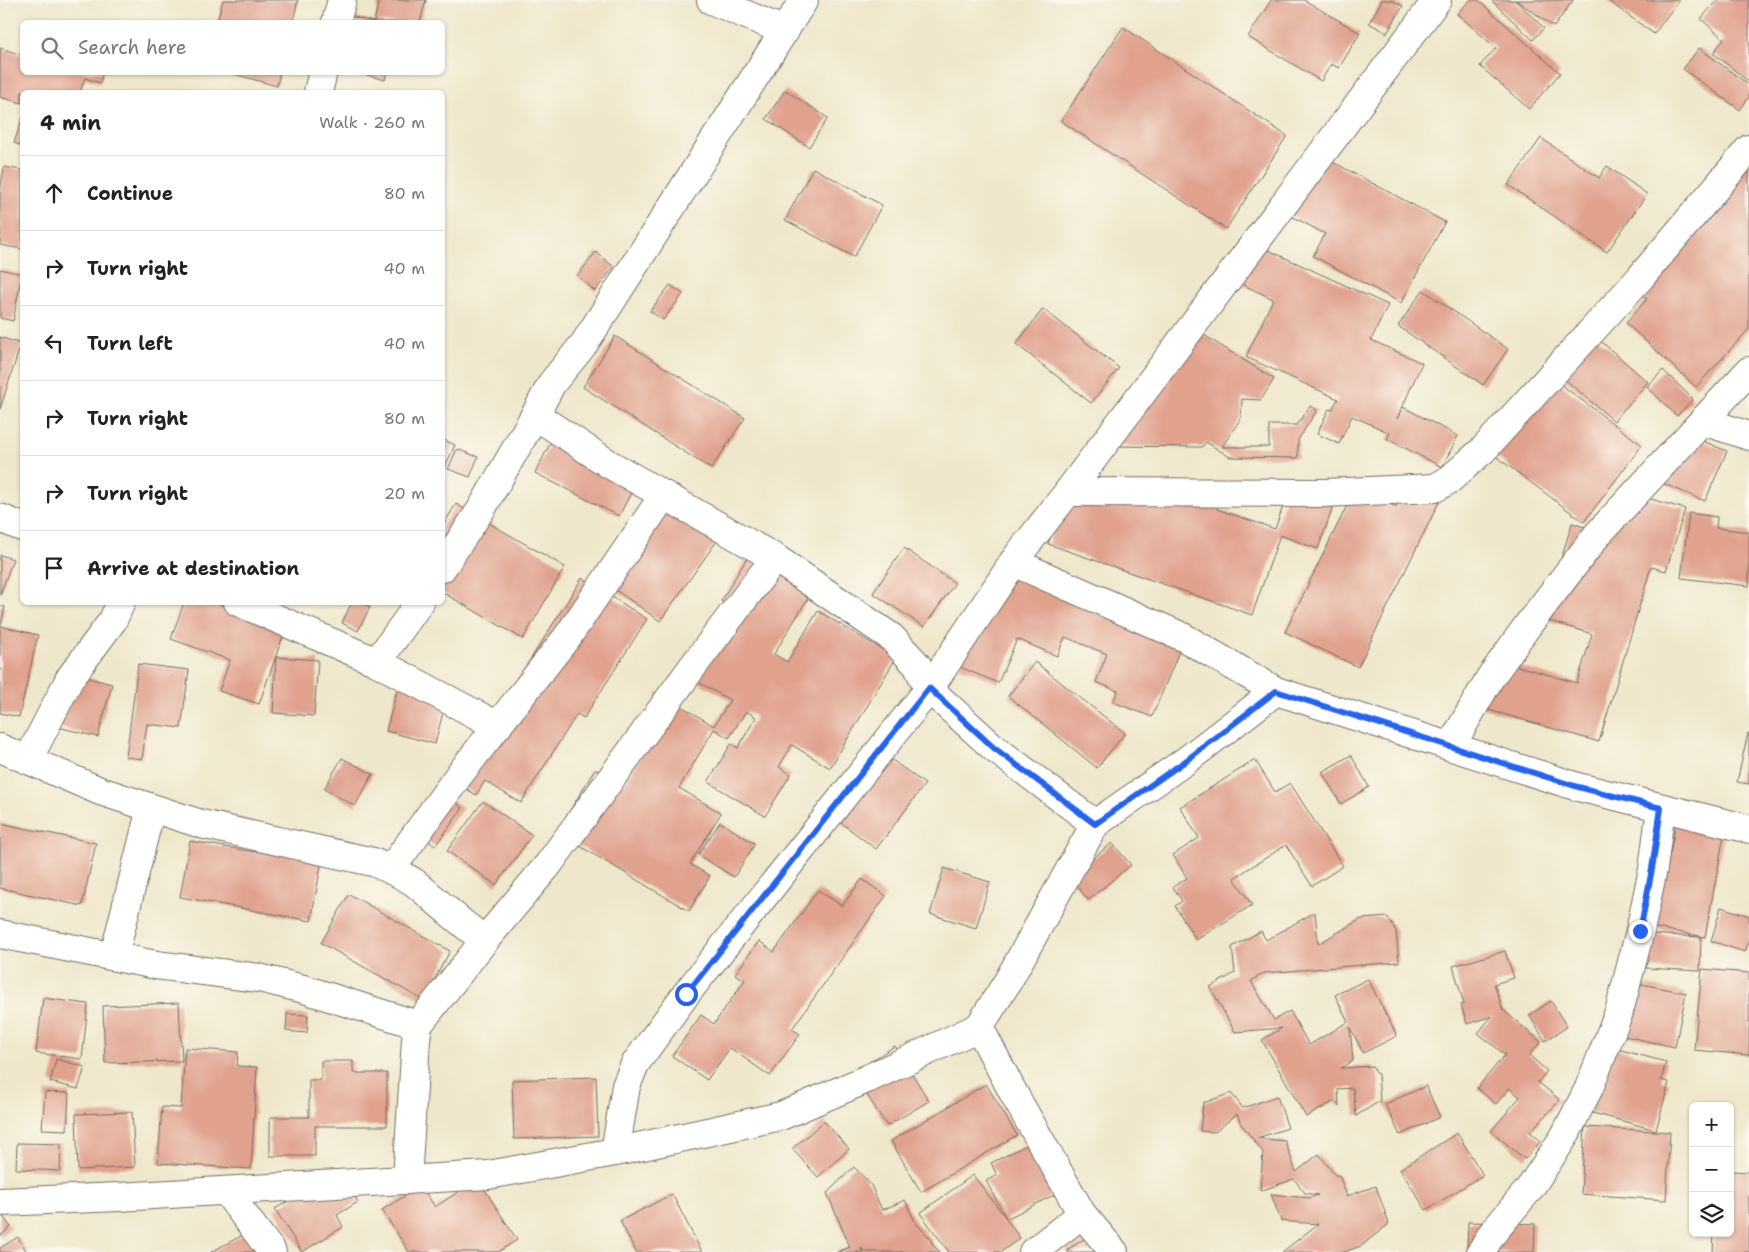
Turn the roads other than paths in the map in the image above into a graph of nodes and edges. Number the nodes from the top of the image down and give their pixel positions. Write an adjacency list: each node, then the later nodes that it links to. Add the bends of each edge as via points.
1 (342, 0): 5 (street)
2 (712, 0): 6 (street)
3 (804, 0): 6 (street)
4 (1437, 0): 14 (street)
5 (337, 20)
6 (785, 31): 11 (street, via 584,344 552,383)
7 (322, 75): 8 (street)
8 (318, 90)
9 (1749, 149): 14 (street, via 1640,278 1483,450 1435,488 1324,493)
10 (1749, 371): 12 (street)
11 (536, 415): 15 (street, via 608,464); 20 (street, via 482,508)
12 (1703, 421): 13 (street); 28 (street, via 1597,535 1562,580 1490,678)
13 (1749, 436)
14 (1068, 492): 19 (street)
15 (664, 495): 18 (street); 27 (street, via 568,636)
16 (0, 518): 17 (street)
17 (20, 526)
18 (775, 558): 25 (street, via 891,637 917,665); 37 (street, via 548,865)
19 (1013, 562): 25 (street); 26 (street, via 1183,638)
20 (445, 564)
21 (120, 605): 30 (street, via 70,678)
22 (245, 605): 24 (street)
23 (418, 605): 24 (street)
24 (377, 662): 27 (street)
25 (929, 688): 33 (street, via 994,748); 41 (street, via 686,994 636,1064 626,1086)
26 (1276, 691): 28 (street); 33 (street, via 1184,762)
27 (498, 726): 35 (street)
28 (1451, 746): 32 (street, via 1578,787)
29 (0, 748): 30 (street)
30 (28, 760): 31 (street, via 100,791)
31 (152, 808): 35 (street, via 201,824 373,862); 38 (street)
32 (1661, 808): 34 (street); 49 (street, via 1640,931 1619,1012 1589,1088 1564,1137)
33 (1095, 824): 40 (street)
34 (1749, 829)
35 (391, 870): 37 (street, via 413,882)
36 (0, 934): 38 (street)
37 (484, 940): 39 (street)
38 (114, 956): 39 (street, via 304,988)
39 (418, 1025): 42 (street)
40 (979, 1027): 41 (street, via 781,1116); 45 (street)
41 (615, 1152): 42 (street, via 488,1175)
42 (407, 1180): 43 (street)
43 (226, 1191): 44 (street); 46 (street)
44 (0, 1202)
45 (1082, 1214): 47 (street); 48 (street)
46 (272, 1252)
47 (1033, 1252)
48 (1114, 1252)
49 (1481, 1252)

